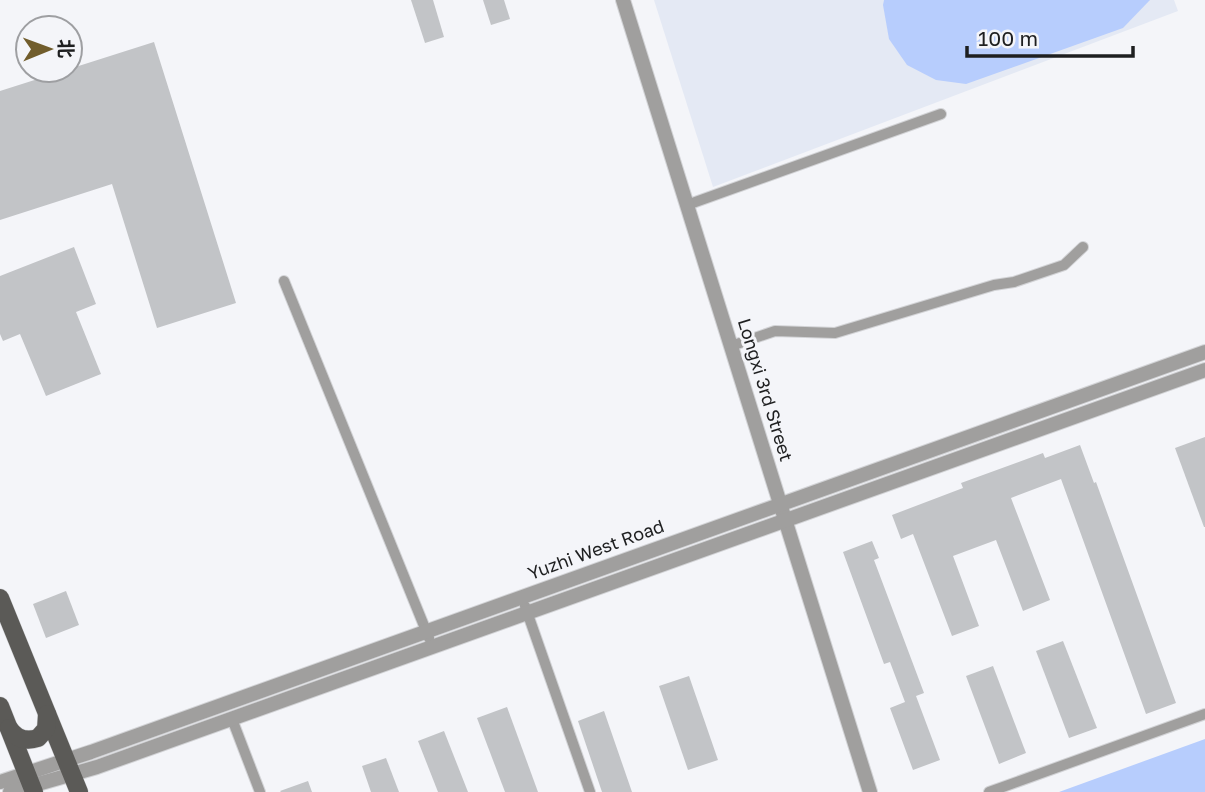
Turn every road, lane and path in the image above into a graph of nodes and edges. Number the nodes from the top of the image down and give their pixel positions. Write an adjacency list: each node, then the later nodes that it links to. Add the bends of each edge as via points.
1 (623, 0): 3 (street, Longxi 3rd Street)
2 (941, 114): 3 (street)
3 (687, 205): 6 (street, Longxi 3rd Street)
4 (1083, 247): 6 (street, via 1064,265 835,333 775,331)
5 (284, 281): 14 (street)
6 (731, 346): 9 (street, Longxi 3rd Street)
7 (1205, 352): 9 (street, Yuzhi West Road)
8 (1205, 370): 10 (street, Yuzhi West Road)
9 (780, 505): 10 (street, Longxi 3rd Street); 11 (street, Yuzhi West Road)
10 (785, 520): 13 (street, Yuzhi West Road); 27 (street, Longxi 3rd Street)
11 (522, 597): 13 (street); 14 (street, Yuzhi West Road)
12 (0, 598): 16 (main road)
13 (527, 613): 15 (street, Yuzhi West Road); 26 (street)
14 (426, 631): 15 (street); 20 (street, Yuzhi West Road)
15 (432, 647): 19 (street, Yuzhi West Road)
16 (44, 708): 17 (main road, via 45,733 26,740 18,738); 20 (main road)
17 (3, 714): 22 (main road)
18 (1205, 714): 28 (street)
19 (232, 719): 20 (street, Yuzhi West Road); 25 (street)
20 (68, 767): 22 (street, Yuzhi West Road); 24 (main road)
21 (0, 782): 22 (street, Yuzhi West Road)
22 (31, 783): 23 (street, Yuzhi West Road)
23 (10, 792)
24 (79, 792)
25 (260, 792)
26 (590, 792)
27 (870, 792)
28 (989, 792)

